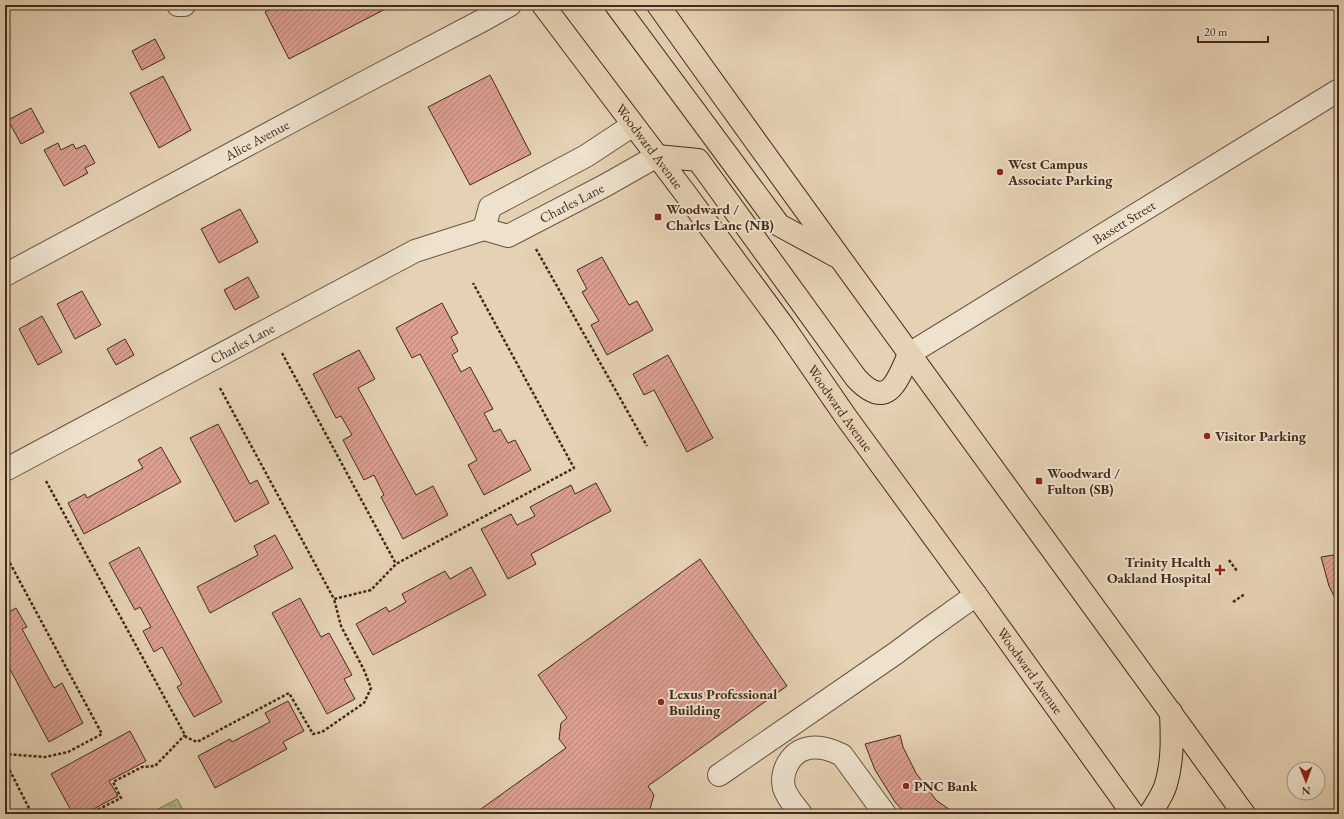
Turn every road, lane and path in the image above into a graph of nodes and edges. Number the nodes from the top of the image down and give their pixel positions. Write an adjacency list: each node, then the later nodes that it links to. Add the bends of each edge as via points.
1 (178, 5): 2 (street)
2 (184, 5)
3 (510, 5): 13 (street, Alice Avenue)
4 (543, 5): 8 (main road, Woodward Avenue)
5 (616, 5): 12 (main road, via 779,225)
6 (658, 5): 12 (main road)
7 (1339, 90): 16 (street, Bassett Street)
8 (633, 125): 9 (main road, Woodward Avenue); 10 (street, via 586,156 490,207)
9 (657, 156): 10 (street, Charles Lane, via 508,236); 16 (main road, via 698,160 863,386 871,391 888,390 899,379); 26 (main road, Woodward Avenue, via 784,327 846,417)
10 (484, 229): 19 (street, Charles Lane, via 415,251)
11 (536, 249): 18 (path)
12 (841, 258): 16 (main road)
13 (5, 275)
14 (473, 283): 23 (path, via 574,468)
15 (282, 353): 23 (path)
16 (909, 354): 29 (main road)
17 (220, 388): 27 (path)
18 (647, 446)
19 (5, 470)
20 (46, 481): 30 (path)
21 (5, 554): 31 (path, via 102,734 60,754 45,757)
22 (1229, 560): 24 (path)
23 (396, 564): 27 (path, via 372,590)
24 (1237, 571)
25 (1245, 594): 28 (path)
26 (976, 595): 33 (street); 38 (main road, Woodward Avenue)
27 (334, 599): 30 (path, via 341,626 371,688 364,703 322,732 313,734 289,693 198,742)
28 (1233, 602)
29 (1171, 712): 39 (main road, via 1170,768 1162,794); 40 (main road)
30 (185, 735): 35 (path, via 155,766 142,767 113,782 122,798)
31 (5, 754)
32 (5, 761): 34 (path)
33 (719, 775)
34 (32, 814)
35 (89, 814)
36 (800, 814): 37 (street, via 784,788 784,771 799,751 820,747 842,755)
37 (885, 814)
38 (1133, 814)
39 (1150, 814)
40 (1244, 814)

